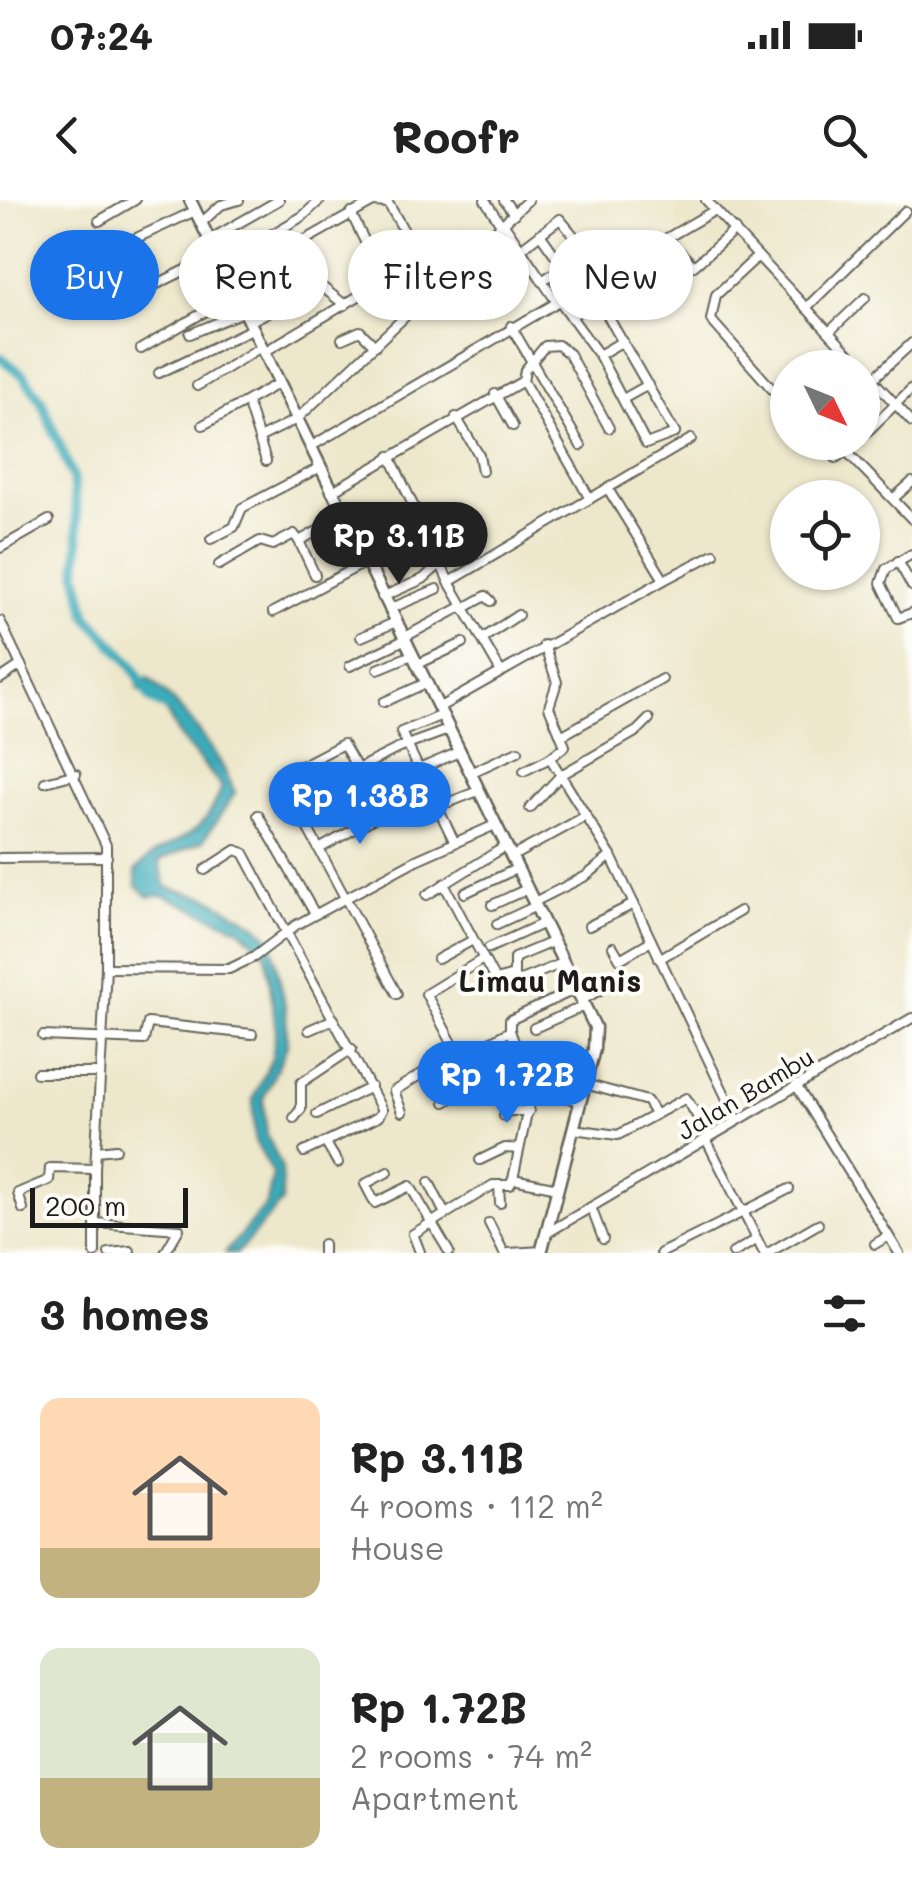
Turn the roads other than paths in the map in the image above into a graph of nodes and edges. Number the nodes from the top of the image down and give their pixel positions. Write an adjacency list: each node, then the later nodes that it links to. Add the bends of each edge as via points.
1 (136, 200): 15 (street)
2 (239, 200): 16 (street, via 221,205)
3 (279, 200): 20 (street)
4 (320, 200): 21 (street)
5 (485, 200): 17 (street)
6 (504, 200): 14 (street)
7 (528, 200): 14 (street)
8 (706, 200): 11 (street)
9 (391, 201): 13 (street); 23 (street)
10 (194, 204): 16 (main road); 18 (street)
11 (715, 210): 27 (street); 28 (street)
12 (905, 211): 41 (street)
13 (351, 212): 22 (street); 39 (street, via 385,276)
14 (514, 214): 17 (street)
15 (99, 221)
16 (201, 223): 19 (main road)
17 (503, 225): 24 (street); 25 (street)
18 (146, 230)
19 (204, 230)
20 (226, 230)
21 (275, 230)
22 (325, 230)
23 (405, 230)
24 (498, 230)
25 (507, 230)
26 (569, 230): 29 (street, via 560,219)
27 (682, 230)
28 (735, 230): 32 (street); 34 (street)
29 (540, 234): 30 (street); 31 (street)
30 (529, 243)
31 (549, 247)
32 (758, 256): 41 (street); 65 (street, via 716,295 711,320)
33 (529, 260): 36 (street)
34 (693, 264)
35 (549, 276): 36 (street)
36 (542, 281): 37 (street)
37 (549, 290)
38 (865, 298): 48 (street)
39 (346, 305): 46 (street, via 322,286); 55 (street)
40 (549, 305): 47 (street)
41 (806, 308): 48 (street)
42 (188, 320): 54 (street)
43 (403, 320): 53 (street)
44 (573, 320): 57 (street)
45 (610, 320): 51 (street)
46 (248, 321): 49 (street); 55 (main road); 60 (street)
47 (512, 326): 58 (street); 82 (street)
48 (829, 332): 56 (street)
49 (190, 334)
50 (342, 339): 53 (street, via 360,331)
51 (623, 341): 57 (street); 63 (street)
52 (912, 343): 59 (street)
53 (375, 346): 73 (street)
54 (141, 349)
55 (263, 350): 62 (main road); 64 (street)
56 (846, 350)
57 (599, 355): 69 (street)
58 (534, 361): 61 (street); 78 (street, via 549,344 566,350); 81 (street)
59 (880, 372)
60 (159, 373)
61 (523, 380): 68 (street); 92 (street)
62 (280, 384): 70 (street); 73 (main road)
63 (648, 384): 69 (street); 69 (street, via 677,437 646,444)
64 (197, 386)
65 (770, 386)
66 (880, 388): 71 (street)
67 (912, 388): 71 (street)
68 (495, 394): 72 (street); 77 (street)
69 (622, 399)
70 (247, 401): 76 (street); 79 (street)
71 (895, 404): 74 (street); 75 (street)
72 (456, 416): 83 (street); 87 (street)
73 (297, 419): 79 (street); 82 (main road)
74 (880, 419)
75 (912, 422)
76 (203, 425)
77 (513, 426)
78 (609, 428)
79 (259, 438): 85 (street)
80 (691, 440): 89 (street)
81 (581, 446)
82 (310, 447): 86 (main road)
83 (390, 456): 90 (street); 103 (street)
84 (855, 460): 91 (street)
85 (266, 461)
86 (319, 468): 90 (main road); 96 (street, via 242,508 234,526)
87 (482, 471)
88 (912, 482): 91 (street)
89 (608, 490): 92 (street); 106 (street)
90 (331, 492): 93 (main road)
91 (893, 498): 94 (street)
92 (590, 499): 107 (street)
93 (342, 517): 97 (street); 102 (main road)
94 (912, 519)
95 (49, 520): 98 (street)
96 (211, 540)
97 (299, 541): 104 (street, via 294,534 273,545 260,541); 105 (street)
98 (0, 548)
99 (714, 554): 106 (street)
100 (912, 554): 101 (street)
101 (898, 561): 108 (street); 115 (street, via 884,571 882,586 898,618)
102 (366, 562): 110 (main road); 114 (street)
103 (440, 564): 107 (street); 110 (street, via 423,580)
104 (219, 565)
105 (314, 575)
106 (664, 580): 123 (street)
107 (449, 582): 112 (street)
108 (912, 586)
109 (436, 590): 113 (street)
110 (382, 597): 113 (main road)
111 (491, 601): 112 (street, via 486,596)
112 (464, 607): 120 (street); 121 (street)
113 (389, 610): 118 (main road)
114 (273, 612)
115 (912, 613)
116 (518, 616): 121 (street)
117 (0, 621): 125 (street)
118 (396, 622): 119 (street); 120 (main road)
119 (361, 636)
120 (404, 639): 124 (main road); 126 (street)
121 (482, 639): 128 (street)
122 (463, 643): 124 (street)
123 (544, 645): 128 (street); 136 (street, via 556,677 549,707)
124 (414, 660): 127 (street); 131 (main road)
125 (21, 665): 129 (street); 145 (street)
126 (350, 666)
127 (378, 669)
128 (501, 672): 133 (street)
129 (0, 679)
130 (662, 679): 136 (street)
131 (426, 683): 132 (street); 133 (main road)
132 (384, 702)
133 (440, 712): 135 (main road); 137 (street, via 401,730)
134 (649, 718): 146 (street)
135 (448, 730): 137 (street); 139 (main road)
136 (561, 736): 140 (street, via 564,749)
137 (406, 745): 141 (street); 142 (street)
138 (518, 751): 144 (street)
139 (458, 752): 142 (street); 144 (main road)
140 (550, 758): 143 (street); 146 (street)
141 (357, 768): 149 (street); 149 (street, via 343,744 285,772 280,777)
142 (418, 770): 156 (street)
143 (524, 771)
144 (470, 773): 148 (main road)
145 (76, 774): 147 (street); 160 (street)
146 (561, 775): 151 (street); 153 (street)
147 (45, 782)
148 (478, 791): 150 (street); 154 (main road)
149 (292, 801): 155 (street)
150 (450, 802)
151 (530, 808)
152 (258, 815): 173 (street)
153 (584, 817): 159 (street); 162 (street)
154 (495, 824): 156 (street); 157 (main road)
155 (306, 825): 158 (street); 158 (street, via 368,794 378,816)
156 (454, 841): 168 (street)
157 (506, 846): 162 (main road); 164 (street)
158 (319, 849): 168 (street)
159 (610, 856): 169 (street); 170 (street)
160 (107, 857): 161 (street); 187 (street)
161 (0, 858)
162 (514, 863): 165 (main road); 166 (street)
163 (204, 870): 177 (street, via 240,849)
164 (444, 884): 167 (street); 178 (street)
165 (527, 889): 169 (main road); 171 (street)
166 (465, 893)
167 (427, 895)
168 (345, 899): 173 (street); 190 (street)
169 (535, 904): 174 (main road); 175 (street)
170 (634, 904): 176 (street); 179 (street)
171 (492, 905)
172 (740, 911): 185 (street)
173 (315, 914): 177 (street)
174 (544, 922): 180 (main road); 182 (street)
175 (497, 924)
176 (589, 926)
177 (284, 932): 187 (street, via 254,958 215,972); 193 (street)
178 (473, 940): 183 (street); 184 (street)
179 (651, 941): 181 (street, via 620,959); 185 (street)
180 (552, 942): 186 (main road); 188 (street, via 514,958 516,972)
181 (613, 946)
182 (489, 948)
183 (438, 958)
184 (483, 959): 188 (street, via 495,980); 202 (street, via 426,994)
185 (659, 960): 222 (street)
186 (563, 963): 188 (street, via 518,981); 191 (main road)
187 (106, 968): 199 (street)
188 (509, 977)
189 (610, 985): 191 (street)
190 (398, 994)
191 (581, 998): 194 (street); 196 (street, via 510,1020); 204 (main road, via 596,1032)
192 (912, 1018): 210 (street, Jalan Bambu)
193 (334, 1019): 195 (street); 200 (street)
194 (534, 1028)
195 (309, 1030)
196 (510, 1031): 201 (street); 202 (street)
197 (252, 1034): 199 (street, via 148,1023 144,1040)
198 (42, 1036): 199 (street)
199 (101, 1038): 207 (street)
200 (352, 1049): 211 (street); 221 (street, via 301,1083 301,1109)
201 (521, 1054): 205 (street); 215 (street)
202 (457, 1055): 208 (street, via 460,1062); 217 (street, via 394,1091)
203 (558, 1056): 204 (street)
204 (590, 1063): 209 (main road)
205 (528, 1068): 212 (street); 213 (street)
206 (36, 1074): 207 (street)
207 (100, 1074): 227 (street)
208 (443, 1080)
209 (585, 1084): 214 (main road); 219 (street, via 647,1101)
210 (796, 1085): 222 (street, Jalan Bambu); 249 (street)
211 (372, 1087): 218 (street); 225 (street, via 382,1113)
212 (532, 1089): 214 (street); 216 (street)
213 (484, 1094)
214 (580, 1101): 223 (main road)
215 (446, 1102)
216 (529, 1111): 220 (street); 228 (street)
217 (402, 1112)
218 (316, 1114)
219 (654, 1114): 223 (street, via 618,1135); 224 (street, via 686,1098)
220 (504, 1116)
221 (294, 1118)
222 (737, 1120): 224 (street, Jalan Bambu)
223 (573, 1128): 237 (main road)
224 (708, 1138): 240 (street, Jalan Bambu); 243 (street)
225 (326, 1142): 229 (street); 231 (street)
226 (116, 1149): 227 (street)
227 (97, 1150): 232 (street)
228 (519, 1150): 230 (street, via 505,1148); 234 (street)
229 (304, 1152)
230 (480, 1160)
231 (338, 1163)
232 (95, 1168): 241 (street, via 50,1168 49,1180 18,1193); 244 (street)
233 (388, 1172): 246 (street, via 365,1184 375,1203 410,1186)
234 (513, 1179): 236 (street); 237 (street)
235 (430, 1182): 242 (street)
236 (499, 1185): 239 (street); 242 (street)
237 (558, 1188): 248 (main road)
238 (790, 1189): 243 (street)
239 (500, 1203)
240 (591, 1207): 248 (street, Jalan Bambu); 250 (street)
241 (23, 1209)
242 (444, 1212): 246 (street)
243 (742, 1212): 251 (street); 261 (street)
244 (95, 1223): 257 (street); 259 (street, via 179,1229)
245 (489, 1223): 260 (street)
246 (432, 1224): 254 (street, via 413,1234); 255 (street)
247 (818, 1224): 263 (street)
248 (546, 1232): 256 (main road)
249 (888, 1236): 252 (street); 264 (street)
250 (603, 1240)
251 (756, 1240): 262 (street); 263 (street)
252 (875, 1244)
253 (130, 1250): 258 (street)
254 (420, 1252)
255 (449, 1252)
256 (542, 1252): 260 (street)
257 (96, 1253)
258 (109, 1253)
259 (166, 1253)
260 (506, 1253)
261 (662, 1253)
262 (733, 1253)
263 (766, 1253)
264 (899, 1253)

